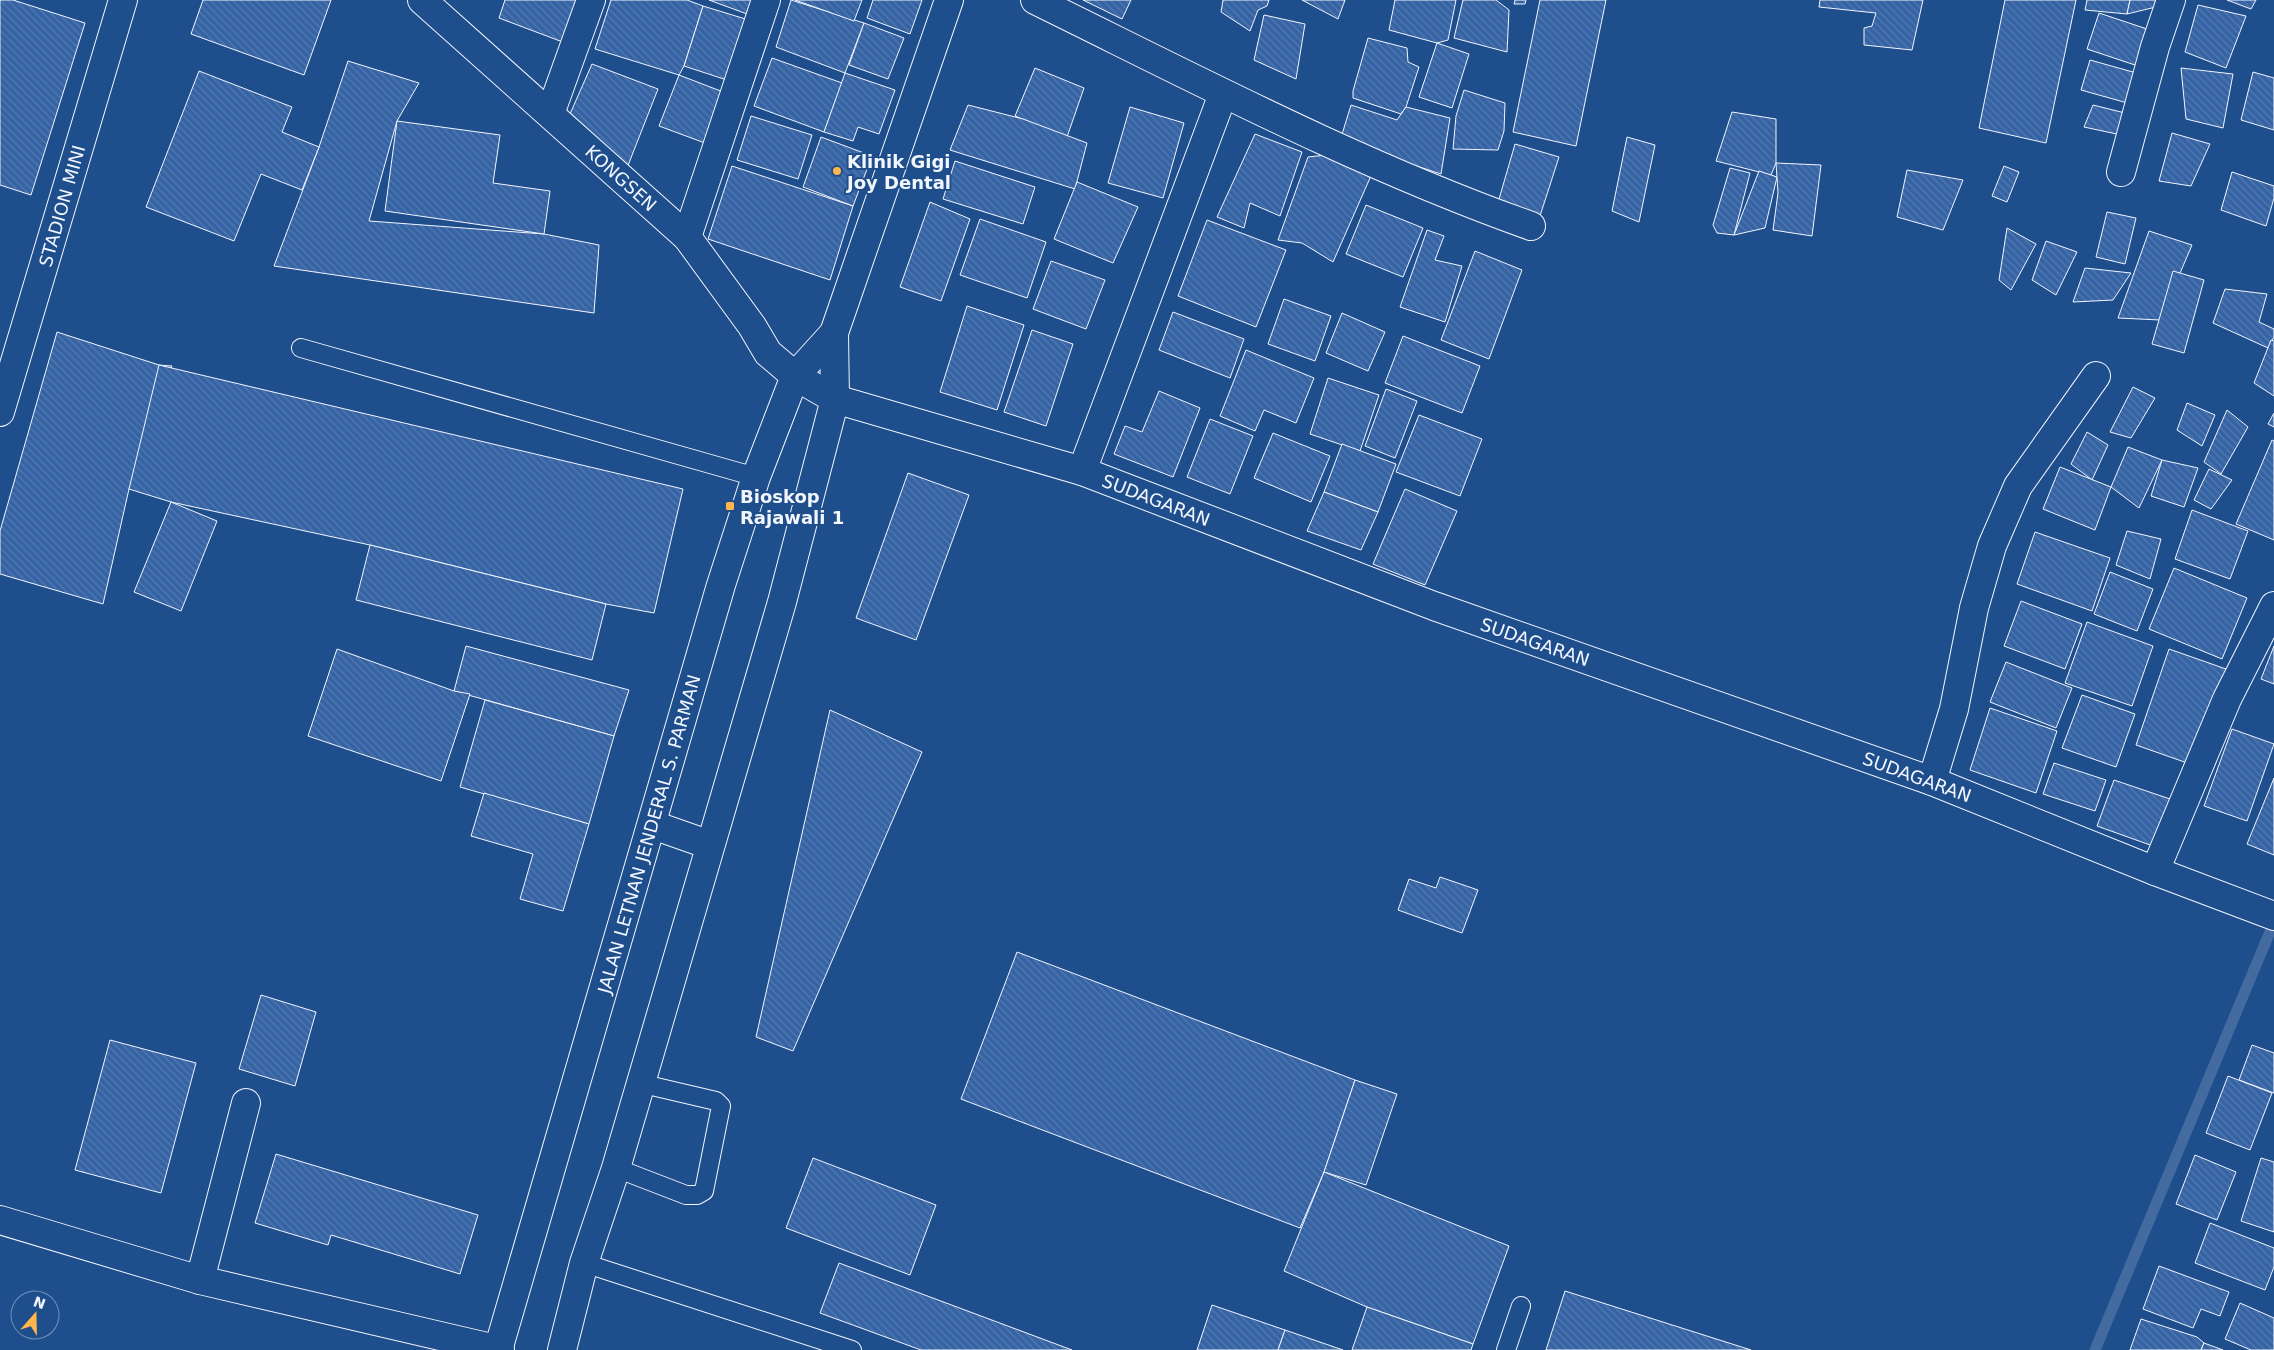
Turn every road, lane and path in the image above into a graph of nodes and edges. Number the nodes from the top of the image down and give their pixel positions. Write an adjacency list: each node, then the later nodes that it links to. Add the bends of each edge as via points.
1 (123, 0): 18 (street, STADION MINI)
2 (422, 0): 9 (street, KONGSEN)
3 (591, 0): 9 (street)
4 (766, 0): 12 (street)
5 (949, 0): 13 (street, JALAN LETNAN JENDERAL S. PARMAN)
6 (1035, 0): 8 (street)
7 (2171, 0): 10 (street)
8 (1223, 94): 11 (street, via 1455,199); 19 (street)
9 (550, 114): 12 (street, KONGSEN)
10 (2121, 172)
11 (1531, 226)
12 (687, 237): 15 (street, KONGSEN, via 768,353)
13 (834, 333): 15 (street, JALAN LETNAN JENDERAL S. PARMAN); 17 (street, JALAN LETNAN JENDERAL S. PARMAN)
14 (302, 348): 20 (lane)
15 (795, 376): 17 (street, SUDAGARAN); 20 (street, JALAN LETNAN JENDERAL S. PARMAN)
16 (2096, 376): 22 (street, via 2018,486 1992,546 1974,608 1954,709)
17 (835, 399): 19 (street, SUDAGARAN); 24 (street, JALAN LETNAN JENDERAL S. PARMAN, via 782,602)
18 (0, 412)
19 (1082, 471): 22 (street, SUDAGARAN, via 1434,606)
20 (756, 477): 23 (street, JALAN LETNAN JENDERAL S. PARMAN, via 721,585)
21 (2274, 606): 25 (street, via 2227,699)
22 (1932, 781): 25 (street, SUDAGARAN)
23 (653, 825): 24 (street); 34 (street, JALAN LETNAN JENDERAL S. PARMAN)
24 (710, 845): 27 (street, JALAN LETNAN JENDERAL S. PARMAN)
25 (2156, 871): 26 (street, SUDAGARAN)
26 (2274, 916)
27 (639, 1084): 29 (street, JALAN LETNAN JENDERAL S. PARMAN); 29 (lane, via 716,1101 721,1106 704,1191 686,1195)
28 (246, 1103): 32 (street)
29 (616, 1168): 31 (street, JALAN LETNAN JENDERAL S. PARMAN)
30 (0, 1220): 32 (street)
31 (584, 1263): 35 (street, JALAN LETNAN JENDERAL S. PARMAN); 36 (lane)
32 (200, 1280): 34 (street)
33 (1521, 1306): 37 (lane)
34 (499, 1350)
35 (562, 1350)
36 (852, 1350)
37 (1506, 1350)

